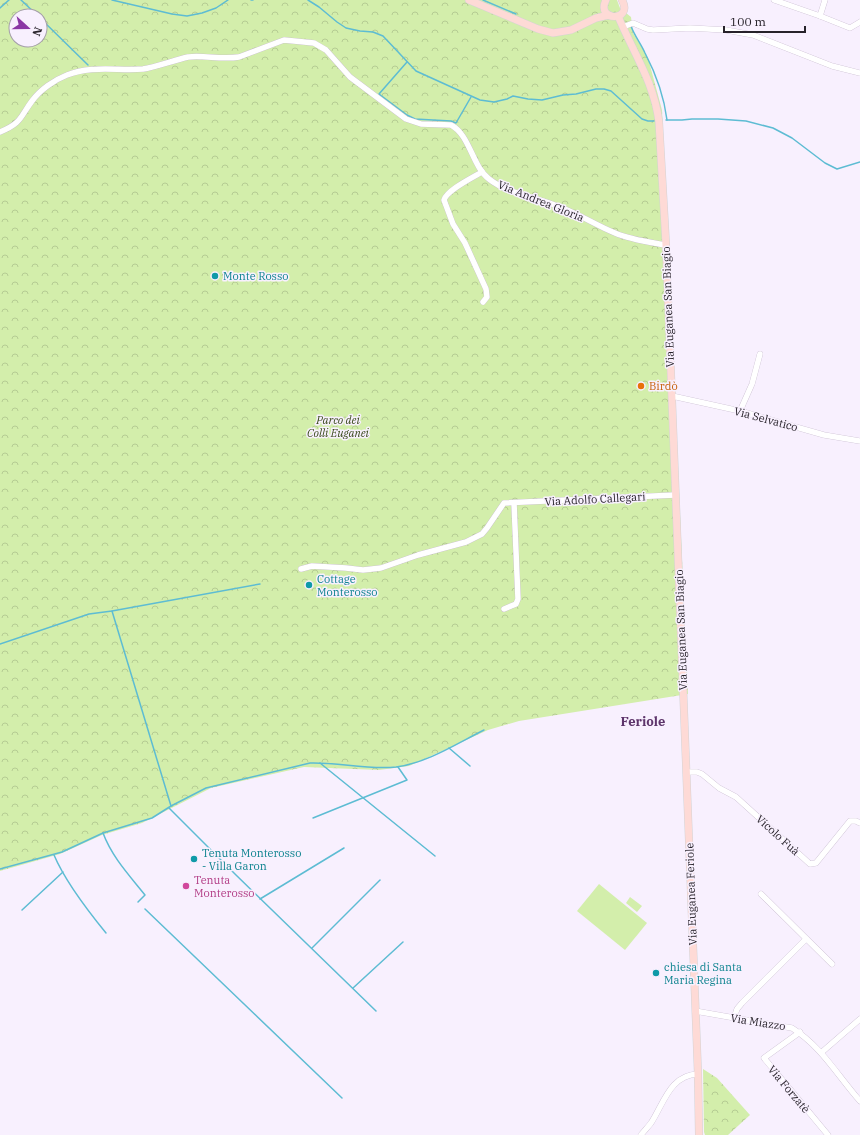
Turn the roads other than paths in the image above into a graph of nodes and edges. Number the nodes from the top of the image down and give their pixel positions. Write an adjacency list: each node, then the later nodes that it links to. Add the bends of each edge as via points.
1 (469, 0): 10 (main road, via 553,33 571,30)
2 (606, 0): 6 (main road)
3 (622, 0): 8 (main road, via 625,8)
4 (774, 0): 9 (street)
5 (825, 0): 9 (street)
6 (604, 8): 7 (main road); 10 (main road)
7 (608, 15): 8 (main road); 10 (main road)
8 (618, 16): 12 (main road, Via Euganea San Biagio)
9 (820, 16): 11 (street, via 850,28)
10 (596, 18)
11 (860, 22)
12 (623, 26): 13 (street, via 633,23 653,30 690,28 753,35 832,66); 16 (main road, Via Euganea San Biagio, via 647,75 657,110)
13 (860, 73)
14 (0, 132): 15 (street, via 20,120 41,92 76,72 144,68 188,57 232,58 277,42 291,40 324,48 350,76 410,121 455,127)
15 (482, 172): 16 (street, Via Andrea Gloria, via 497,185 557,205 617,234); 17 (street, via 450,192 444,200 453,224 465,243 486,289 487,297)
16 (666, 245): 19 (main road, Via Euganea San Biagio)
17 (483, 302)
18 (760, 354): 20 (street)
19 (672, 396): 20 (street, Via Selvatico); 22 (main road, Via Euganea San Biagio)
20 (740, 411): 21 (street, Via Selvatico, via 824,435)
21 (860, 441)
22 (675, 495): 23 (street, Via Adolfo Callegari); 26 (main road, Via Euganea San Biagio)
23 (514, 503): 24 (street, Via Adolfo Callegari, via 504,503 482,534 466,542 381,568 363,570 312,566); 25 (street, via 518,599 516,604)
24 (301, 569)
25 (504, 609)
26 (685, 725): 27 (main road, Via Euganea Feriole)
27 (686, 772): 28 (street, Vicolo Fuà, via 702,774 719,788 736,797 810,864 816,863 850,821 856,820); 32 (main road, Via Euganea Feriole)
28 (860, 823)
29 (761, 894): 30 (street)
30 (806, 939): 31 (street); 33 (street, via 736,1009)
31 (832, 964)
32 (695, 1011): 33 (street, Via Miazzo); 37 (main road, Via Euganea Feriole)
33 (734, 1018): 35 (street, Via Miazzo, via 792,1028)
34 (860, 1019): 36 (street)
35 (800, 1032): 36 (street, Via Miazzo); 41 (street, Via Forzatè, via 764,1058)
36 (822, 1052): 38 (street, Via Miazzo)
37 (698, 1074): 39 (street, via 680,1079 672,1087); 40 (main road, Via Euganea Feriole)
38 (860, 1100)
39 (641, 1135)
40 (699, 1135)
41 (828, 1135)

